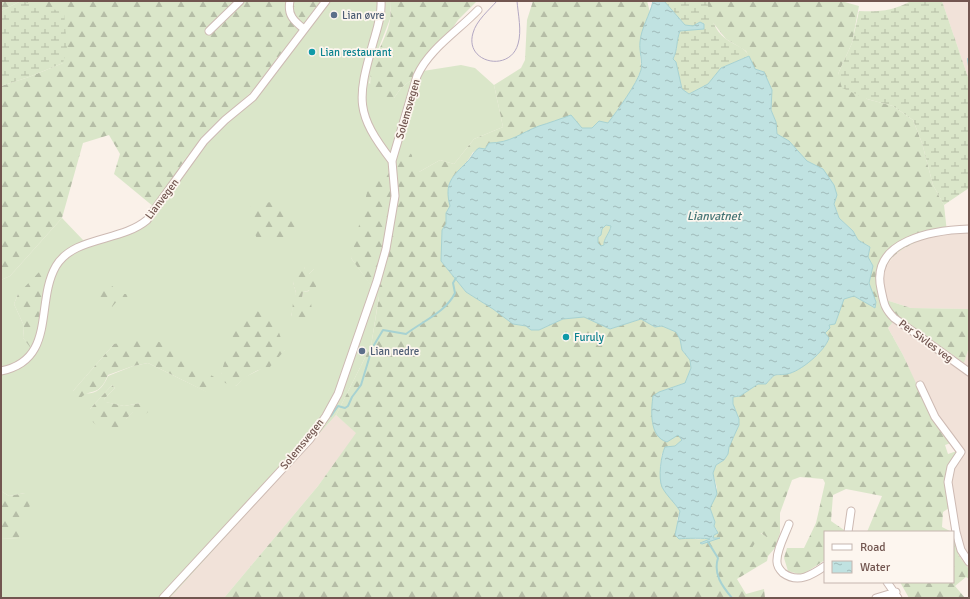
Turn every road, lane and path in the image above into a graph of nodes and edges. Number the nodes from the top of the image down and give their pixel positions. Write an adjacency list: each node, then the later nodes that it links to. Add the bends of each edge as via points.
1 (240, 1): 7 (street)
2 (290, 1): 6 (street, via 289,14)
3 (326, 1): 6 (street, Lianvegen)
4 (381, 1): 8 (street, Solemsvegen, via 363,84 362,106 369,128)
5 (478, 10): 8 (street, Solemsvegen, via 460,29 436,47 420,68)
6 (304, 29): 10 (street, Lianvegen, via 253,97 204,141 147,220 134,229 75,248 62,258 52,277 44,321 35,347 20,365)
7 (209, 31)
8 (392, 162): 20 (street, Solemsvegen, via 395,196 386,249 332,406 298,453)
9 (969, 229): 11 (street, Per Sivles veg, via 928,233 905,242 883,261 880,271 885,309)
10 (1, 372)
11 (969, 372)
12 (920, 385): 16 (street, via 935,417 960,452 950,467 948,482 956,532 961,550)
13 (851, 511): 15 (street)
14 (789, 524): 17 (street, via 777,561 781,571 790,577 805,578)
15 (848, 531)
16 (969, 562)
17 (824, 567)
18 (888, 583): 19 (street)
19 (897, 595): 21 (street)
20 (163, 598)
21 (876, 598)

